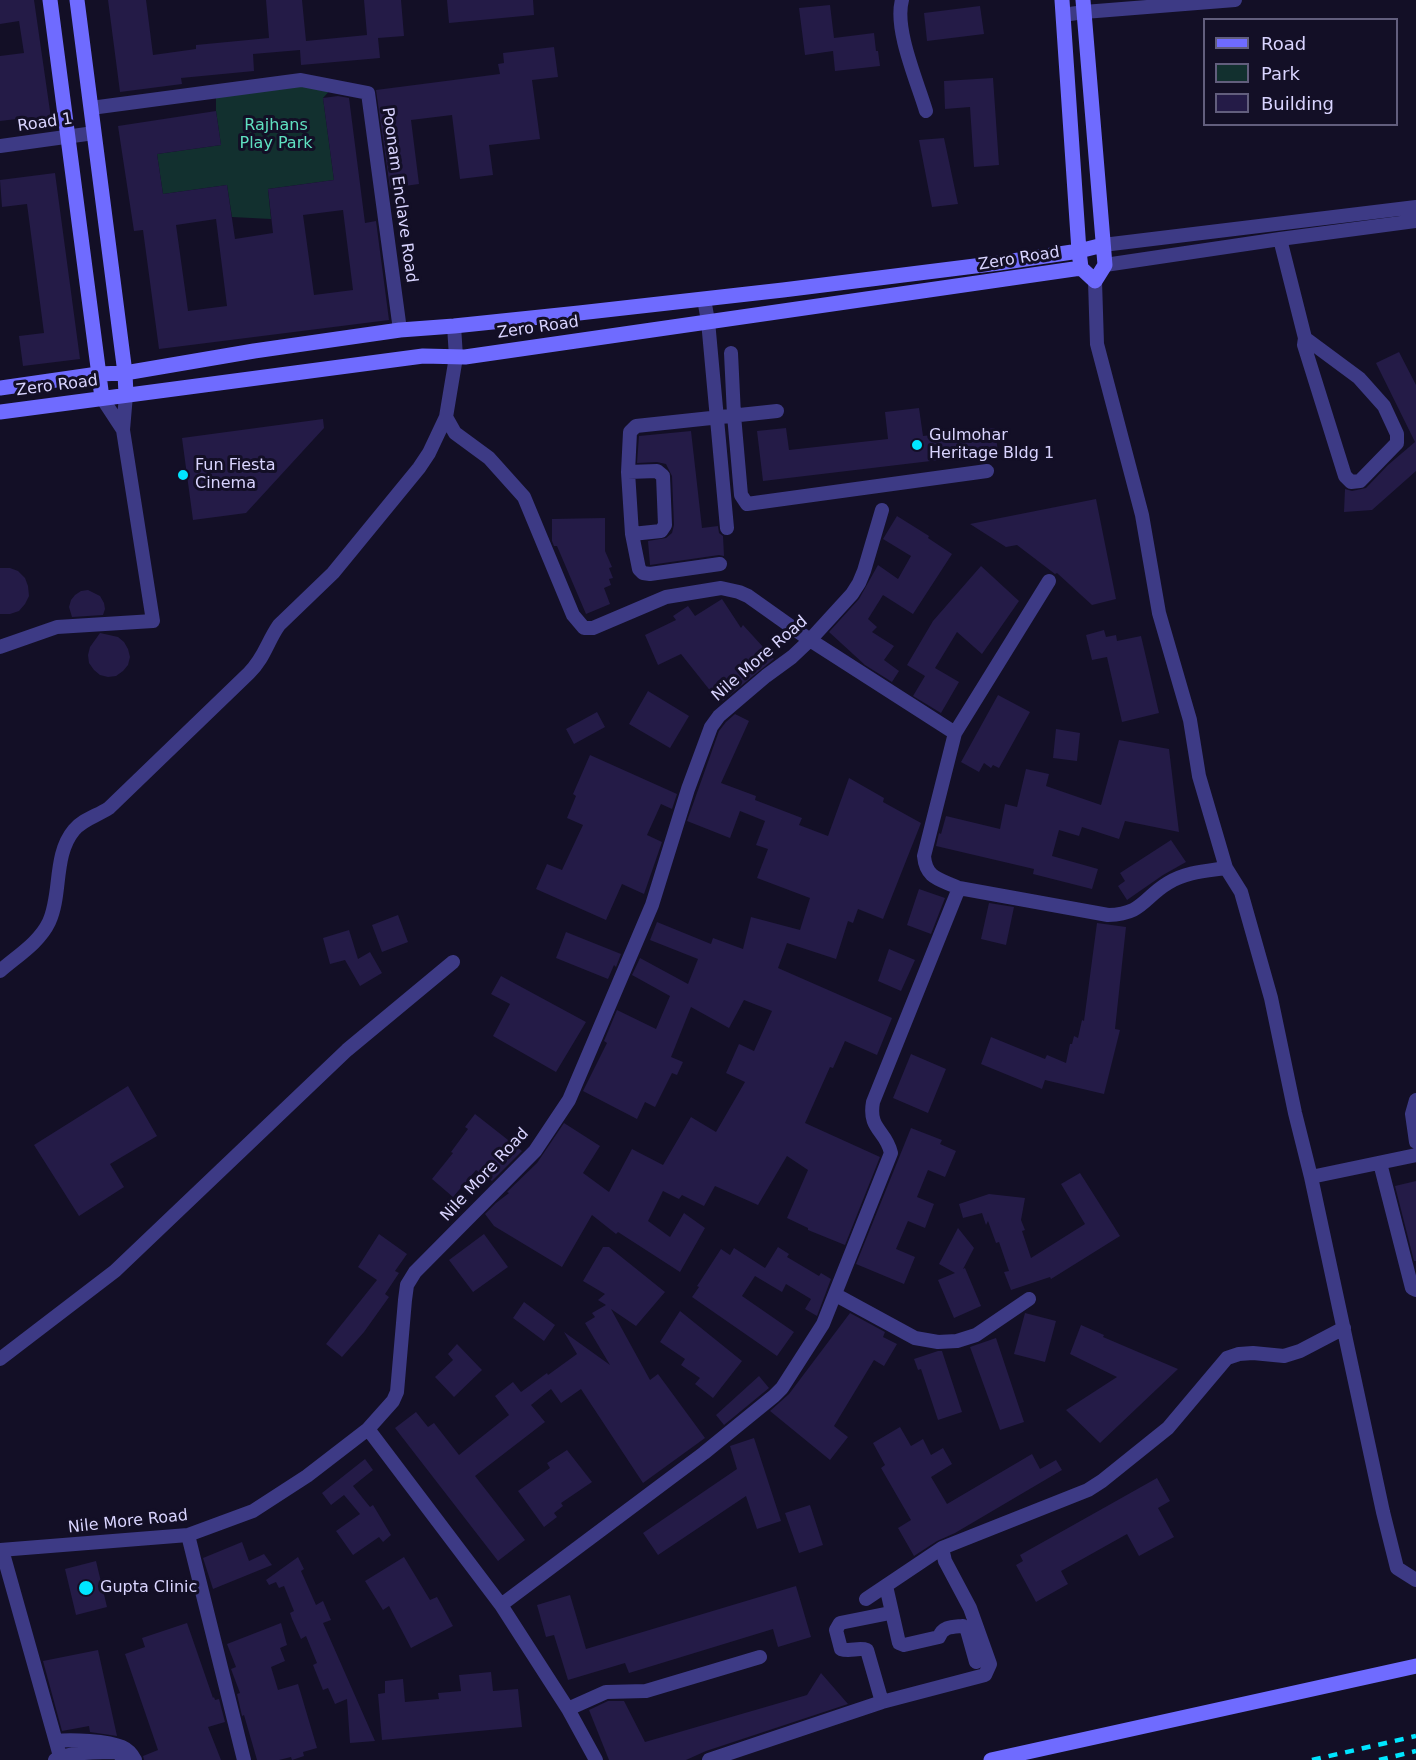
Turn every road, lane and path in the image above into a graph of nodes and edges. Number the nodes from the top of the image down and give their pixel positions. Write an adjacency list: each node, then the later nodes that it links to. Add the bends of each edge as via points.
1 (50, 0): 10 (street)
2 (77, 0): 7 (street)
3 (902, 0): 8 (street, via 901,33)
4 (1235, 0): 5 (street)
5 (1083, 6): 6 (street); 15 (street)
6 (1062, 7): 16 (street)
7 (91, 108): 9 (street); 25 (street, Poonam Enclave Road, via 301,80 368,93)
8 (926, 111)
9 (94, 133): 10 (street, Road 1); 30 (street)
10 (68, 137): 11 (street, Road 1); 31 (street)
11 (0, 146)
12 (1416, 207): 15 (street)
13 (1416, 221): 14 (street)
14 (1280, 239): 18 (street); 26 (street)
15 (1103, 245): 16 (street, Zero Road); 18 (street)
16 (1079, 251): 17 (street, Zero Road); 19 (street)
17 (991, 264): 21 (street); 22 (street, Zero Road)
18 (1105, 265): 20 (street)
19 (1081, 268): 20 (street); 21 (street, Zero Road)
20 (1095, 281): 52 (street, via 1097,344 1142,515 1159,613 1190,720 1199,776)
21 (993, 282): 23 (street, Zero Road)
22 (704, 299): 23 (street); 24 (street, Zero Road)
23 (708, 321): 29 (street, Zero Road); 39 (street)
24 (454, 326): 25 (street, Zero Road); 29 (street)
25 (400, 330): 27 (street, Zero Road)
26 (1305, 338): 26 (street, via 1359,378 1384,406 1397,434 1397,443 1360,481 1351,482 1345,476)
27 (254, 351): 30 (street, Zero Road); 32 (street)
28 (731, 353): 38 (street)
29 (456, 357): 32 (street, Zero Road, via 423,356); 40 (street)
30 (125, 373): 31 (street, Zero Road); 34 (street)
31 (98, 374): 33 (street, Zero Road); 35 (street)
32 (256, 377): 34 (street, Zero Road)
33 (0, 388)
34 (126, 395): 35 (street, Zero Road); 41 (street)
35 (102, 399): 37 (street, Zero Road); 41 (street)
36 (777, 411): 38 (street)
37 (0, 412)
38 (734, 415): 39 (street); 42 (street, via 741,495 747,504)
39 (716, 416): 43 (street, via 636,426 630,432); 45 (street)
40 (446, 417): 49 (street, via 455,433 489,458 524,497 573,615 584,628 593,628 666,597 721,588 748,596); 55 (street, via 419,468 333,573 279,625 257,664 109,808 74,829 63,854 53,909 45,929)
41 (123, 430): 50 (street, via 153,621 57,627)
42 (987, 471)
43 (628, 472): 46 (street); 46 (street, via 657,471 663,476 665,525 661,531)
44 (882, 510): 49 (street, Nile More Road, via 859,583)
45 (727, 528)
46 (632, 534): 47 (street, via 643,573)
47 (720, 564)
48 (1049, 581): 51 (street)
49 (810, 640): 51 (street); 66 (street, Nile More Road, via 711,727 652,905 574,1090 535,1151 415,1272 407,1285 397,1392)
50 (0, 647)
51 (955, 733): 53 (street, via 924,856 930,875)
52 (1226, 868): 53 (street, via 1188,873 1167,883 1135,910 1108,915); 60 (street, via 1241,892 1271,998)
53 (959, 888): 62 (street, via 873,1102 874,1124 891,1153)
54 (453, 962): 65 (street, via 347,1050 115,1271)
55 (0, 971)
56 (1416, 1100): 57 (street, via 1412,1114)
57 (1416, 1142)
58 (1416, 1155): 59 (street)
59 (1380, 1163): 60 (street); 61 (street, via 1412,1288)
60 (1311, 1177): 64 (street)
61 (1416, 1290)
62 (836, 1295): 63 (street, via 915,1338 938,1342 976,1335); 73 (street, via 823,1324 774,1396)
63 (1029, 1299)
64 (1344, 1328): 68 (street, via 1284,1356 1253,1353 1227,1358 1168,1428 1102,1481); 70 (street, via 1397,1568)
65 (0, 1359)
66 (368, 1429): 67 (street, Nile More Road, via 253,1511); 73 (street)
67 (188, 1535): 69 (street, Nile More Road); 84 (street)
68 (942, 1548): 71 (street); 78 (street, via 990,1664 985,1675)
69 (1, 1550): 80 (street)
70 (1416, 1580)
71 (886, 1586): 72 (street); 76 (street, via 899,1643 939,1637 945,1628 963,1626)
72 (866, 1599)
73 (501, 1605): 79 (street)
74 (885, 1614): 78 (street, via 840,1623 836,1630 841,1649 867,1650)
75 (760, 1657): 79 (street, via 646,1691 606,1692)
76 (976, 1662)
77 (1416, 1666): 87 (street)
78 (882, 1702): 86 (street)
79 (568, 1709): 85 (street)
80 (56, 1741): 81 (street, via 104,1743); 82 (street)
81 (121, 1754): 82 (street); 83 (street, via 132,1753)
82 (57, 1758)
83 (135, 1760)
84 (244, 1760)
85 (596, 1760)
86 (709, 1760)
87 (991, 1760)

